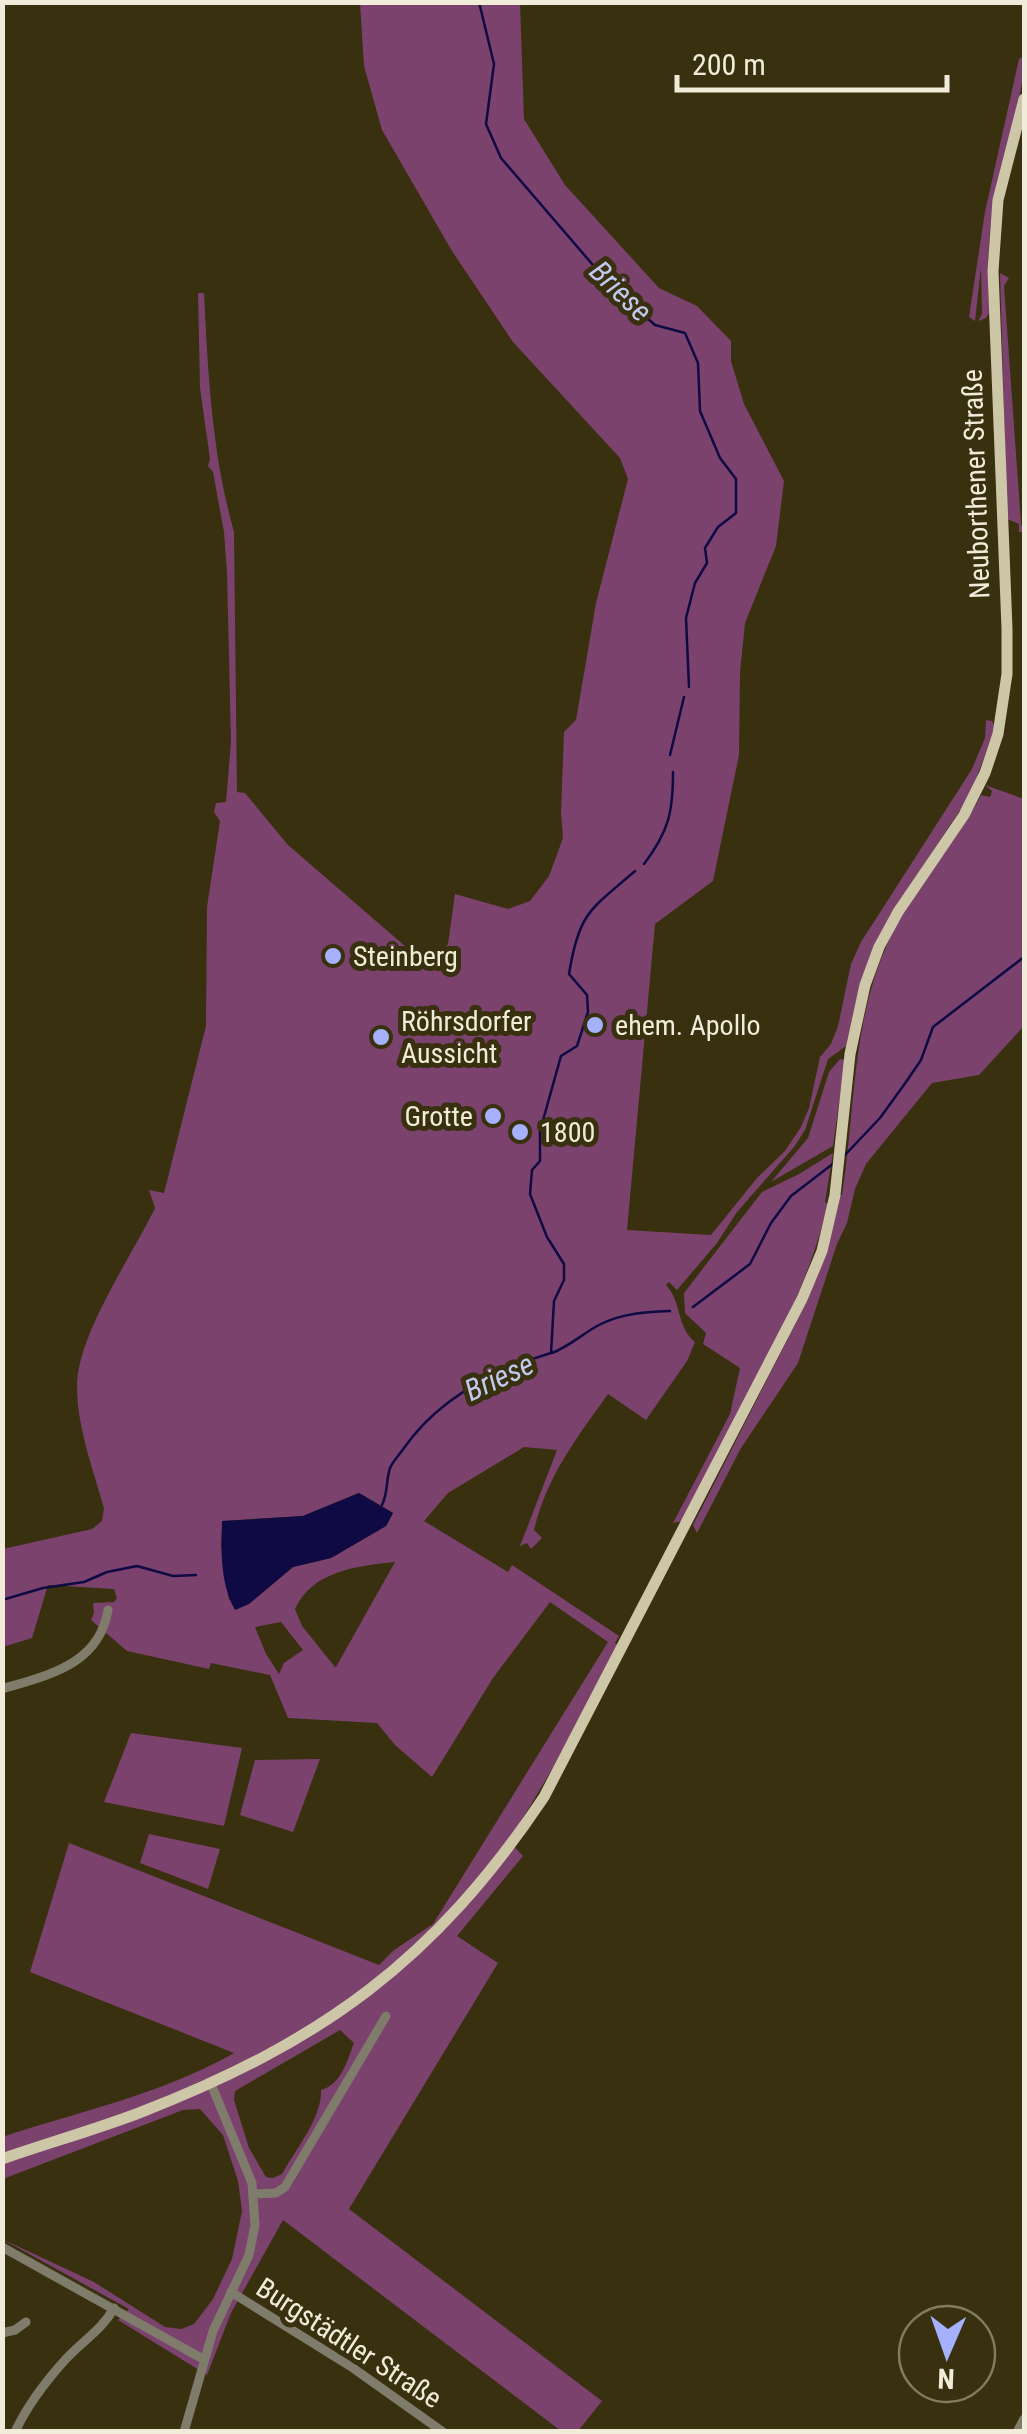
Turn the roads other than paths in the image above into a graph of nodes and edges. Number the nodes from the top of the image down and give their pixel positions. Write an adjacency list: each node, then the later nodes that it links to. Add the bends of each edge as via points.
1 (1024, 99): 5 (main road, Neuborthener Straße, via 998,200 993,263 1005,702 985,773 964,815 898,912 870,969 854,1031 822,1251 582,1728 522,1830 395,1971 330,2020)
2 (108, 1610): 3 (street, via 96,1644 70,1667)
3 (2, 1689)
4 (386, 2016): 7 (street, via 285,2186)
5 (210, 2084): 6 (main road, Neuborthener Straße); 7 (street)
6 (2, 2159)
7 (254, 2194): 9 (street, via 253,2241)
8 (2, 2247): 10 (street)
9 (231, 2292): 13 (street); 17 (street, Burgstädtler Straße)
10 (114, 2308): 13 (street); 15 (street, via 59,2367)
11 (26, 2322): 12 (street)
12 (2, 2333)
13 (204, 2358): 16 (street)
14 (1024, 2419): 18 (street)
15 (15, 2432)
16 (184, 2432)
17 (443, 2432)
18 (1017, 2432)

